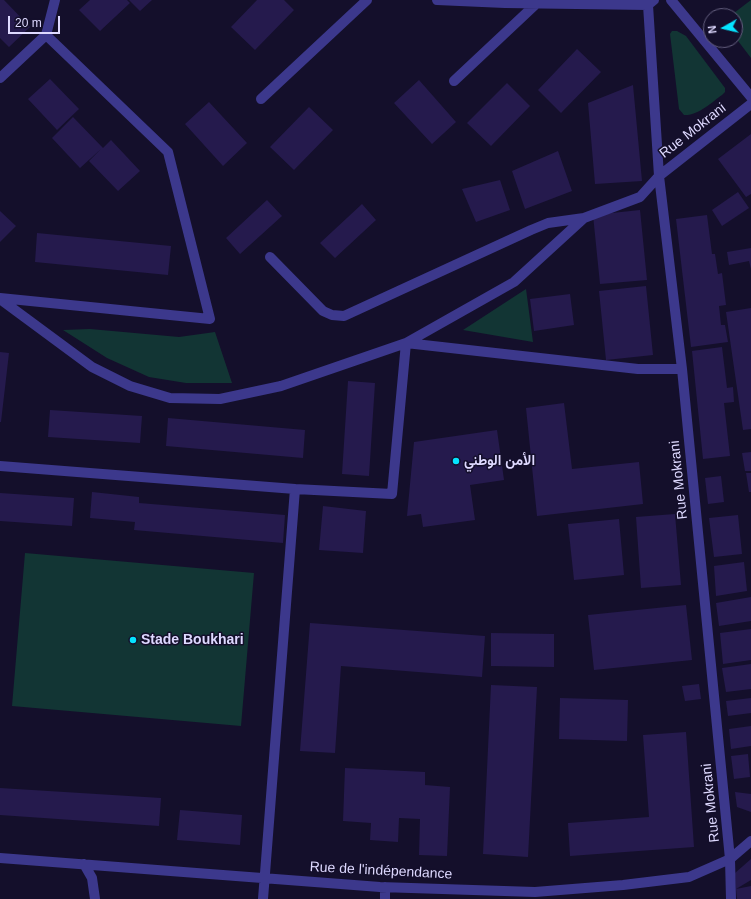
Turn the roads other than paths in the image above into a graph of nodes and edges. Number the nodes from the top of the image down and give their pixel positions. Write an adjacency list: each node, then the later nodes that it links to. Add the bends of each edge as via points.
1 (55, 0): 7 (street)
2 (367, 0): 11 (street)
3 (439, 0): 5 (street)
4 (671, 0): 10 (street)
5 (536, 3): 6 (street); 9 (street)
6 (651, 3): 13 (street)
7 (46, 35): 8 (street); 16 (street, via 168,152 210,319)
8 (0, 78)
9 (454, 81)
10 (751, 97)
11 (261, 99)
12 (751, 104): 13 (street, Rue Mokrani)
13 (659, 176): 14 (street, via 640,197); 18 (street, Rue Mokrani)
14 (584, 218): 15 (street, via 548,224 531,230 344,316 323,311); 17 (street, via 514,282)
15 (270, 257)
16 (0, 298): 17 (street, via 92,367 130,386 170,398 220,399 281,386)
17 (406, 342): 18 (street, via 638,369); 20 (street, via 392,494)
18 (682, 369): 23 (street, Rue Mokrani)
19 (0, 466): 20 (street)
20 (295, 489): 25 (street)
21 (751, 841): 23 (street, Rue de l'indépendance)
22 (0, 858): 24 (street, Rue de l'indépendance)
23 (730, 859): 27 (street, Rue de l'indépendance, via 689,877); 31 (street, Rue Mokrani)
24 (84, 864): 25 (street, Rue de l'indépendance); 28 (street, via 92,878)
25 (265, 878): 26 (street, Rue de l'indépendance); 29 (street)
26 (386, 887): 27 (street, Rue de l'indépendance); 30 (street)
27 (496, 895)
28 (95, 899)
29 (263, 899)
30 (385, 899)
31 (731, 899)

